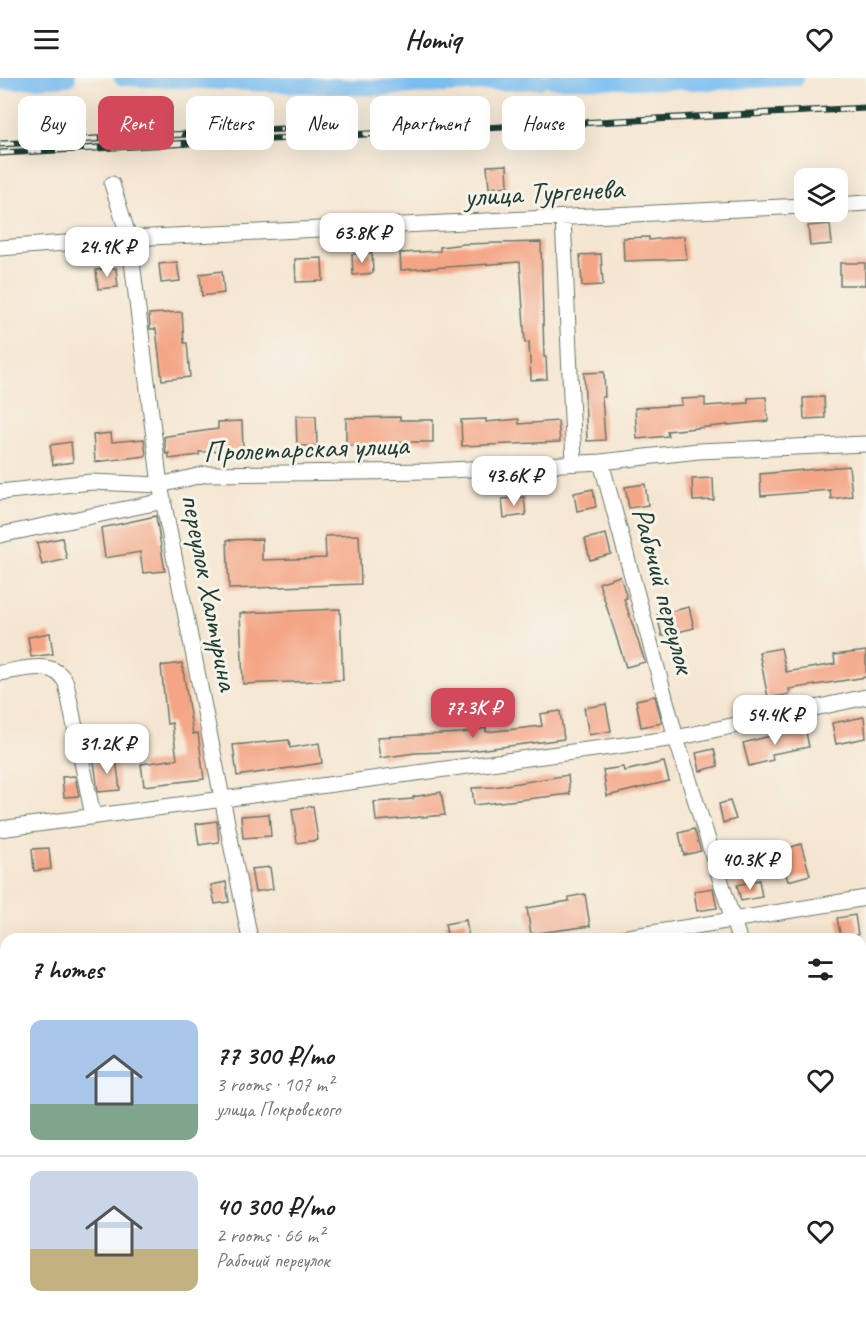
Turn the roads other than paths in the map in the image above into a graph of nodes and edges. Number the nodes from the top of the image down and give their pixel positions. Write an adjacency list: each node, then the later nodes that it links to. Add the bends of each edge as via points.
1 (112, 184): 6 (street, переулок Халтурина)
2 (866, 203): 3 (street)
3 (848, 204)
4 (794, 206): 5 (street, улица Тургенева)
5 (563, 218): 6 (street, улица Тургенева); 9 (street)
6 (129, 238): 7 (street, улица Тургенева); 11 (street, переулок Халтурина)
7 (0, 248)
8 (866, 444): 10 (street, Пролетарская улица, via 698,452)
9 (574, 462): 10 (street, Пролетарская улица); 11 (street, Пролетарская улица, via 431,471 206,474)
10 (601, 462): 17 (street, Рабочий переулок)
11 (160, 484): 12 (street, Пролетарская улица, via 91,483); 13 (street, переулок Халтурина)
12 (0, 492)
13 (164, 501): 14 (street); 18 (street, переулок Халтурина)
14 (0, 535)
15 (0, 673): 19 (street, via 46,667 62,673)
16 (866, 697): 17 (street)
17 (676, 738): 18 (street); 22 (street, Рабочий переулок)
18 (224, 800): 19 (street); 23 (street, переулок Халтурина)
19 (93, 816): 20 (street)
20 (0, 829)
21 (866, 898): 22 (street)
22 (735, 920): 24 (street); 25 (street, Рабочий переулок)
23 (249, 933)
24 (654, 933)
25 (738, 933)

